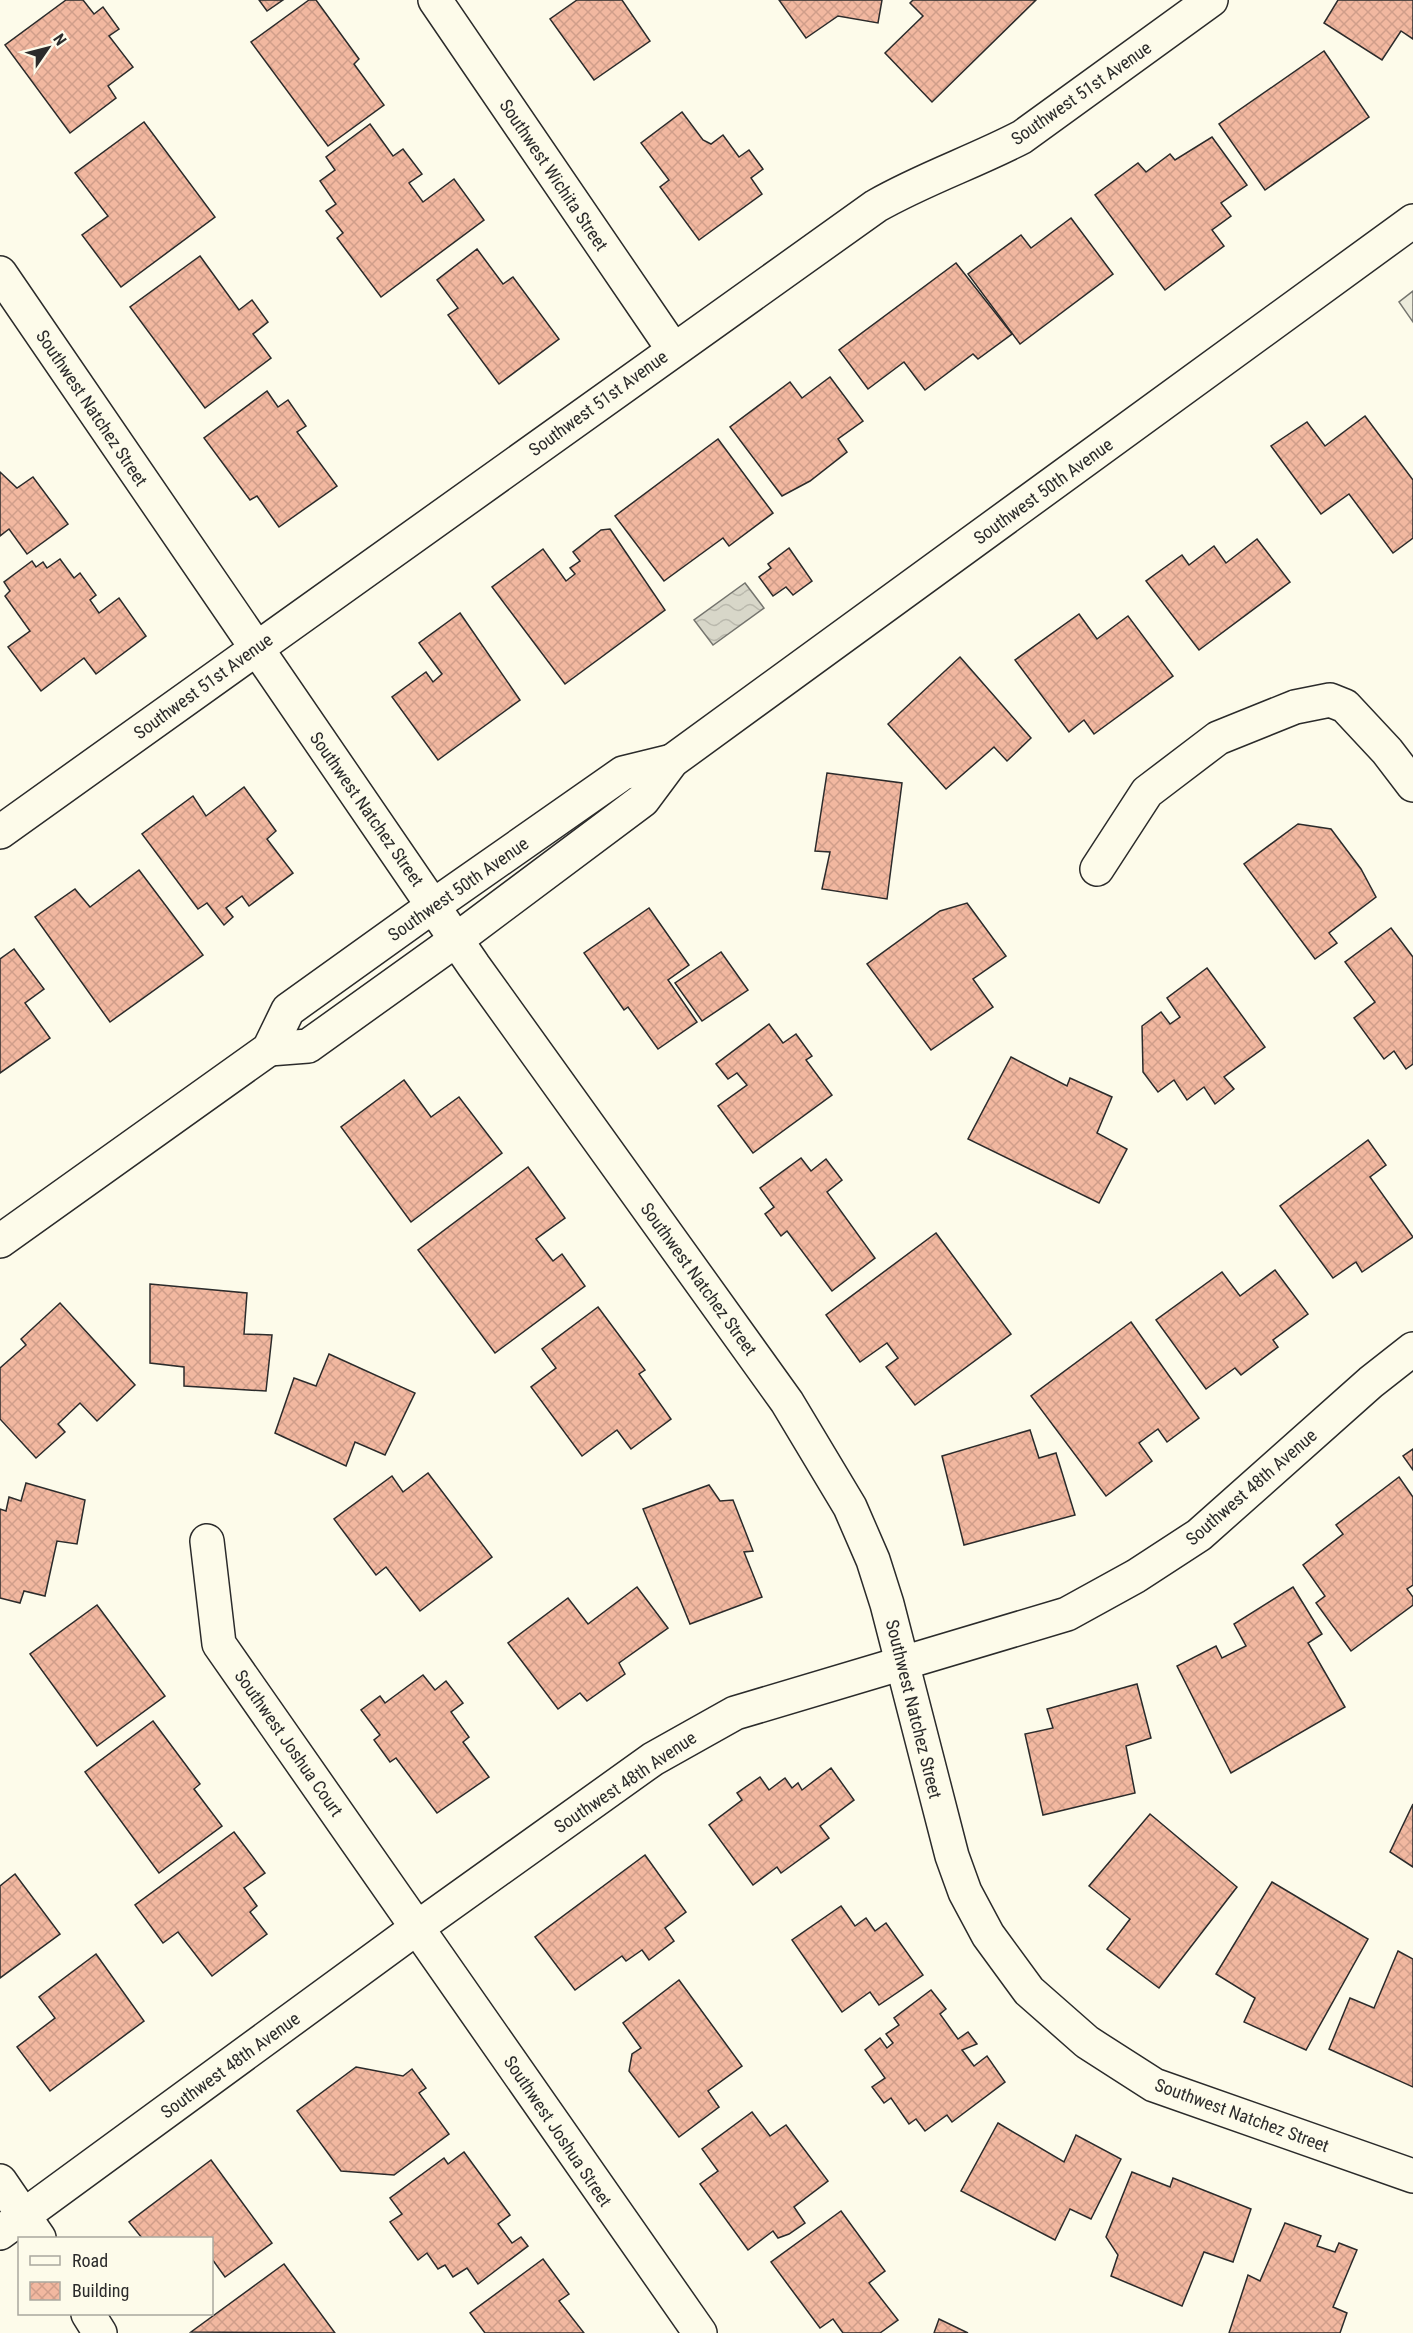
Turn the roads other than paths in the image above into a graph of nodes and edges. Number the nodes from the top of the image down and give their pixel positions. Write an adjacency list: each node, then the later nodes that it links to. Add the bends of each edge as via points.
1 (435, 0): 5 (street, Southwest Wichita Street)
2 (1211, 0): 5 (street, Southwest 51st Avenue, via 1022,137 910,186 876,206)
3 (1413, 221): 7 (street, Southwest 50th Avenue)
4 (0, 273): 6 (street, Southwest Natchez Street)
5 (673, 350): 6 (street, Southwest 51st Avenue)
6 (255, 649): 9 (street, Southwest 51st Avenue); 11 (street, Southwest Natchez Street)
7 (672, 761): 11 (street, Southwest 50th Avenue, via 623,773); 12 (street, Southwest 50th Avenue, via 643,800)
8 (1413, 785): 10 (street, via 1345,706 1330,700 1295,707 1218,738 1147,792)
9 (0, 832)
10 (1097, 869)
11 (433, 906): 12 (street, Southwest Natchez Street); 13 (street, Southwest 50th Avenue, via 288,1010)
12 (456, 940): 13 (street, Southwest 50th Avenue, via 308,1046); 17 (street, Southwest Natchez Street, via 814,1445 850,1507 873,1560)
13 (269, 1049): 14 (street, Southwest 50th Avenue)
14 (0, 1241)
15 (1413, 1349): 17 (street, Southwest 48th Avenue, via 1199,1536 1136,1576 1067,1614)
16 (207, 1541): 18 (street, Southwest Joshua Court, via 219,1644)
17 (902, 1665): 18 (street, Southwest 48th Avenue, via 735,1713 701,1731 653,1759); 19 (street, Southwest Natchez Street, via 952,1856 966,1892 988,1935 1029,1991 1087,2042 1154,2085)
18 (418, 1927): 21 (street, Southwest 48th Avenue); 24 (street, Southwest Joshua Street)
19 (1413, 2176)
20 (0, 2181): 21 (street)
21 (21, 2229)
22 (89, 2315): 23 (street)
23 (100, 2333)
24 (700, 2333)

